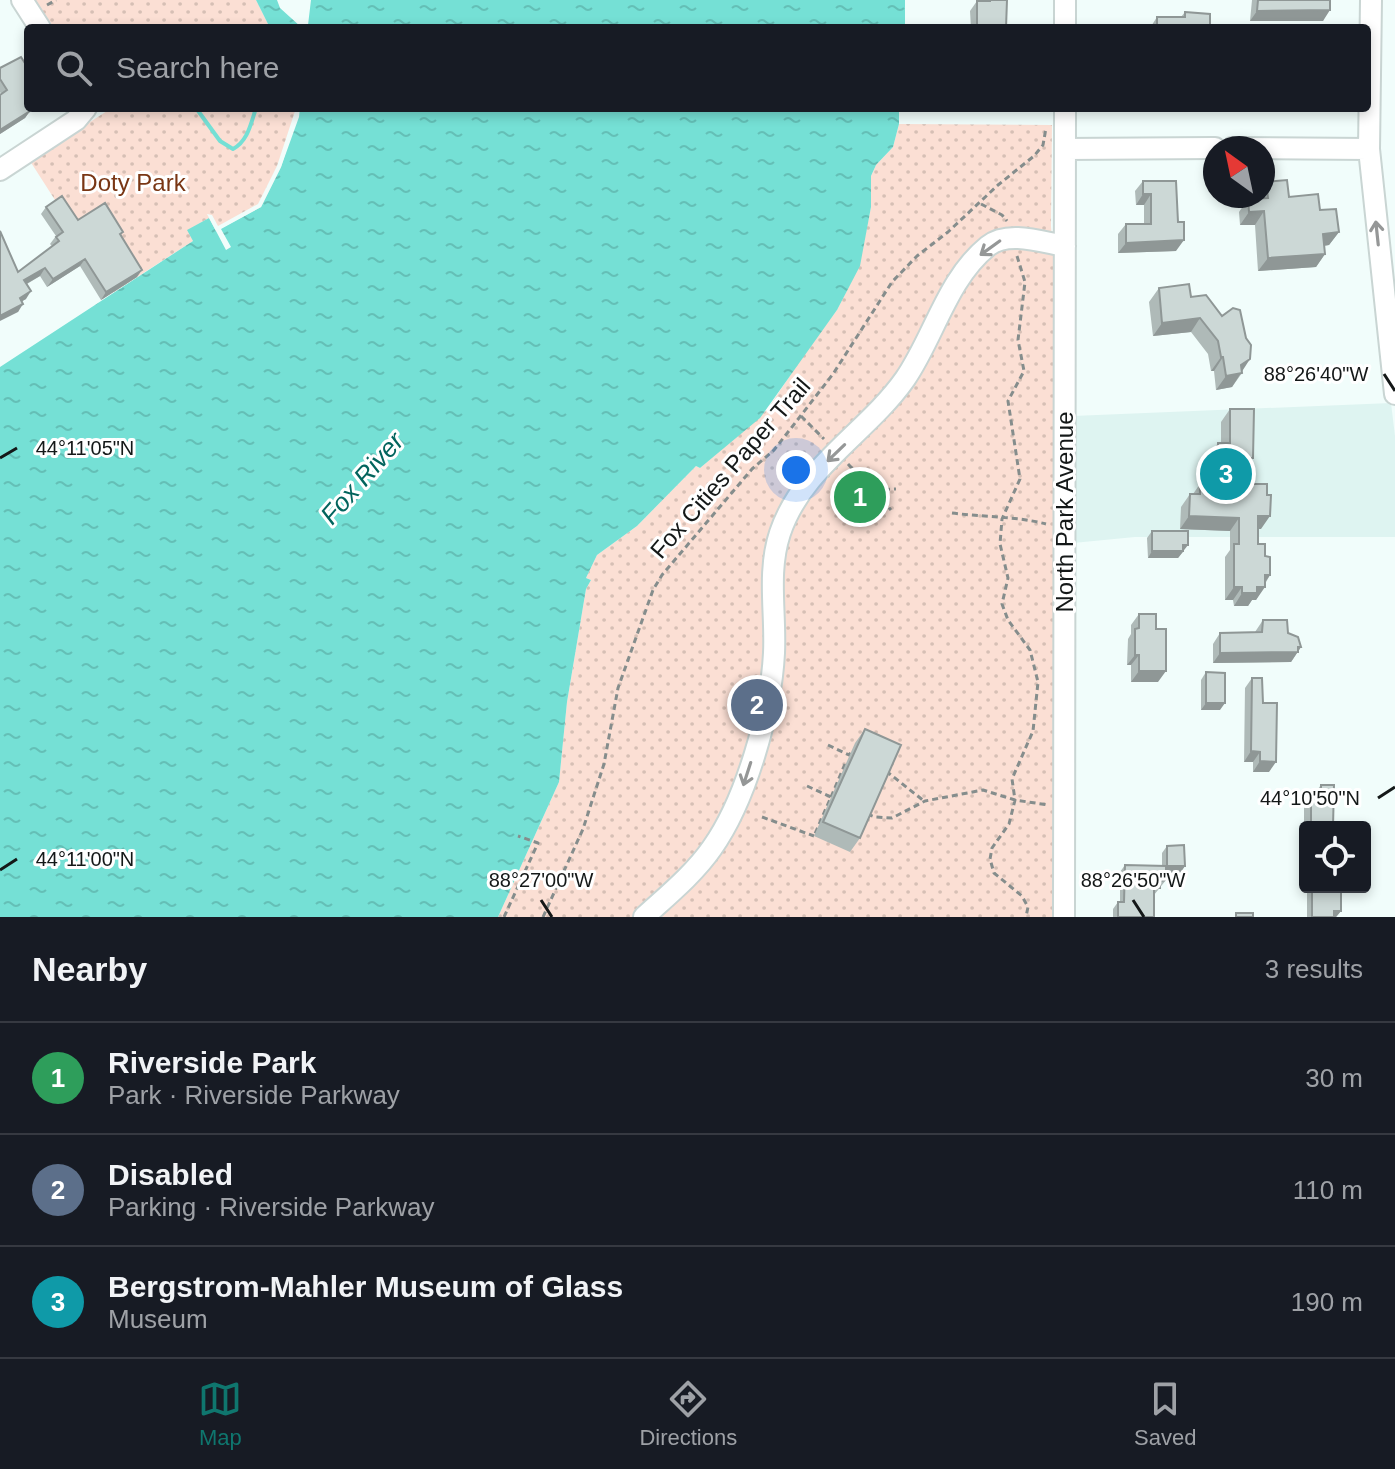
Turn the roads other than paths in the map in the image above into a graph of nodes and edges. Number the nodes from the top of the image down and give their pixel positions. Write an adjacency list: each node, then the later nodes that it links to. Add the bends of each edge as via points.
1 (22, 0): 4 (street)
2 (1065, 0): 5 (street)
3 (1371, 0): 6 (street)
4 (37, 24)
5 (1065, 24)
6 (1371, 24)
7 (83, 112): 13 (street)
8 (1369, 112): 12 (street)
9 (1065, 129): 10 (street); 14 (street, North Park Avenue)
10 (1203, 146)
11 (1275, 148): 12 (street)
12 (1369, 149): 15 (street, one-way to 12)
13 (0, 170)
14 (1065, 246): 16 (street, one-way to 16, via 1011,238 989,245 950,294 890,399 798,494 779,536 770,691 741,794 712,849); 17 (street, North Park Avenue)
15 (1395, 394)
16 (644, 917)
17 (1064, 917)

